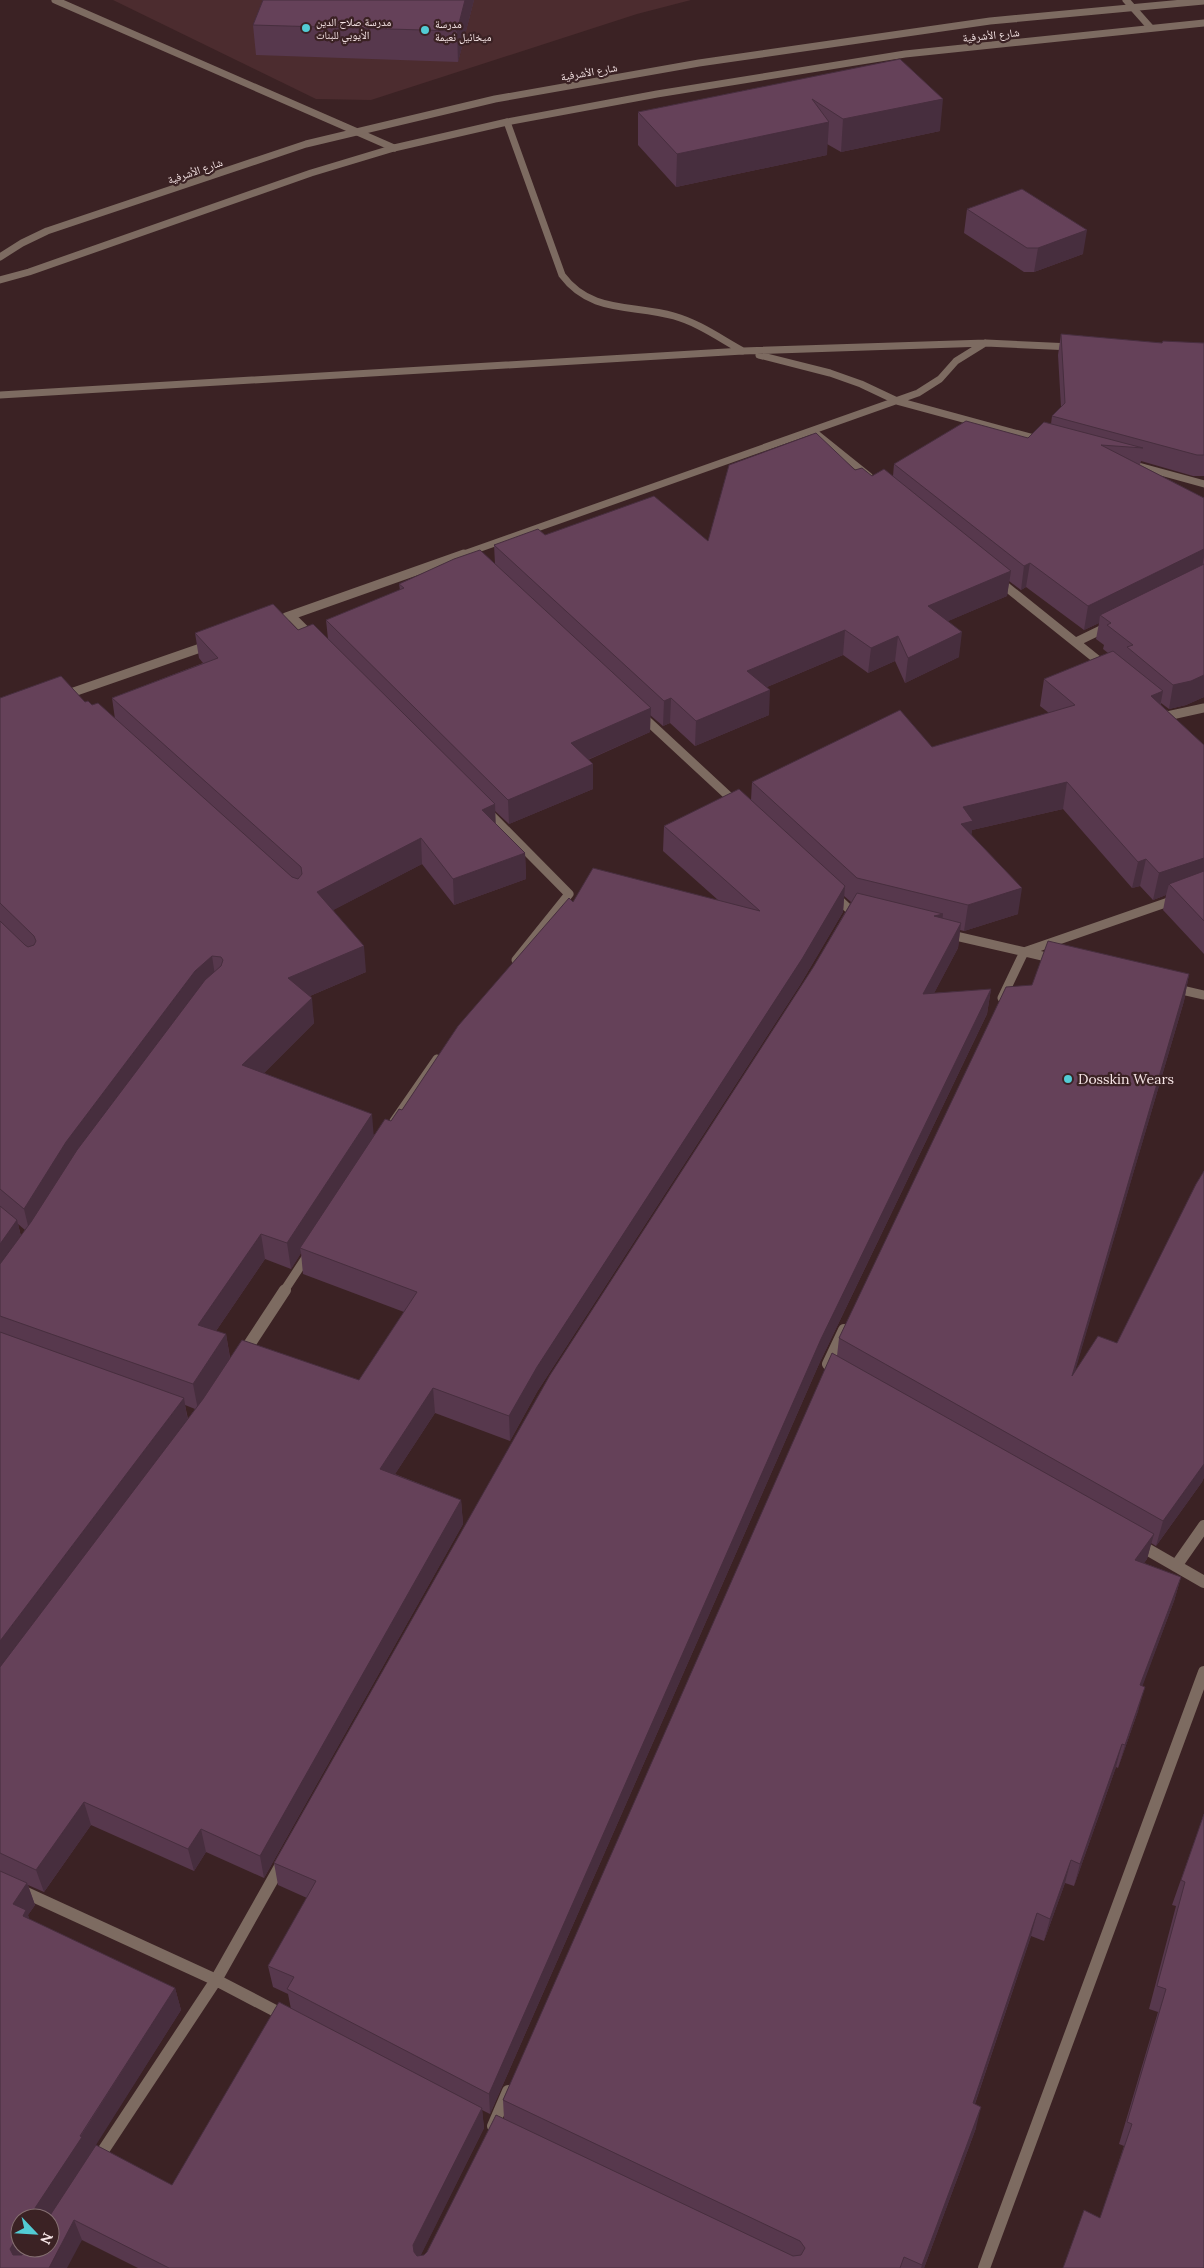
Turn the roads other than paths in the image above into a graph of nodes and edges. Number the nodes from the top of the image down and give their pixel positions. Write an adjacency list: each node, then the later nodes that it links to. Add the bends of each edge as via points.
1 (55, 0): 8 (street)
2 (1126, 0): 4 (street)
3 (1204, 1): 4 (street, شارع الأشرفية)
4 (1133, 8): 6 (street); 8 (street, شارع الأشرفية, via 990,21 699,63 495,99)
5 (1204, 23): 6 (street, شارع الأشرفية)
6 (1150, 27): 7 (street, شارع الأشرفية, via 905,54)
7 (507, 122): 9 (street, شارع الأشرفية); 14 (street, via 568,287 603,304 674,316)
8 (355, 132): 9 (street); 10 (street, شارع الأشرفية, via 306,144 47,231)
9 (394, 148): 11 (street, شارع الأشرفية, via 311,173)
10 (0, 257)
11 (0, 280)
12 (986, 343): 13 (street); 14 (street); 16 (street, via 956,361 932,386)
13 (1085, 347)
14 (743, 351): 15 (street); 16 (street, via 830,372)
15 (0, 395)
16 (897, 401): 17 (street); 18 (street)
17 (814, 431): 20 (street); 22 (street)
18 (1050, 443)
19 (1127, 463): 21 (street)
20 (875, 481)
21 (1204, 484)
22 (468, 553): 23 (street); 28 (street, via 286,617)
23 (476, 560)
24 (991, 574): 27 (street)
25 (1119, 621): 27 (street)
26 (218, 641): 30 (street)
27 (1076, 642): 29 (street)
28 (318, 644)
29 (1114, 673)
30 (72, 692): 31 (street); 32 (street)
31 (54, 699)
32 (80, 699)
33 (1152, 704): 35 (street, via 1166,716)
34 (634, 708): 37 (street)
35 (1204, 708)
36 (479, 803): 44 (street, via 569,894)
37 (743, 810)
38 (830, 890): 40 (street, via 849,915)
39 (1186, 895): 42 (street)
40 (870, 915)
41 (938, 931): 42 (street)
42 (1024, 952): 43 (street); 47 (street)
43 (1062, 961)
44 (508, 971)
45 (1166, 986): 46 (street)
46 (1204, 995)
47 (998, 1006)
48 (446, 1048): 49 (street)
49 (389, 1129)
50 (313, 1246): 52 (street)
51 (848, 1322): 53 (street)
52 (238, 1362)
53 (828, 1372)
54 (1204, 1526): 56 (street)
55 (1125, 1537): 56 (street)
56 (1176, 1566): 57 (street)
57 (1204, 1582)
58 (1204, 1672): 66 (street)
59 (290, 1849): 61 (street)
60 (0, 1881): 61 (street)
61 (216, 1980): 62 (street); 65 (street)
62 (294, 2020)
63 (514, 2079): 64 (street)
64 (493, 2127)
65 (93, 2167)
66 (984, 2268)

